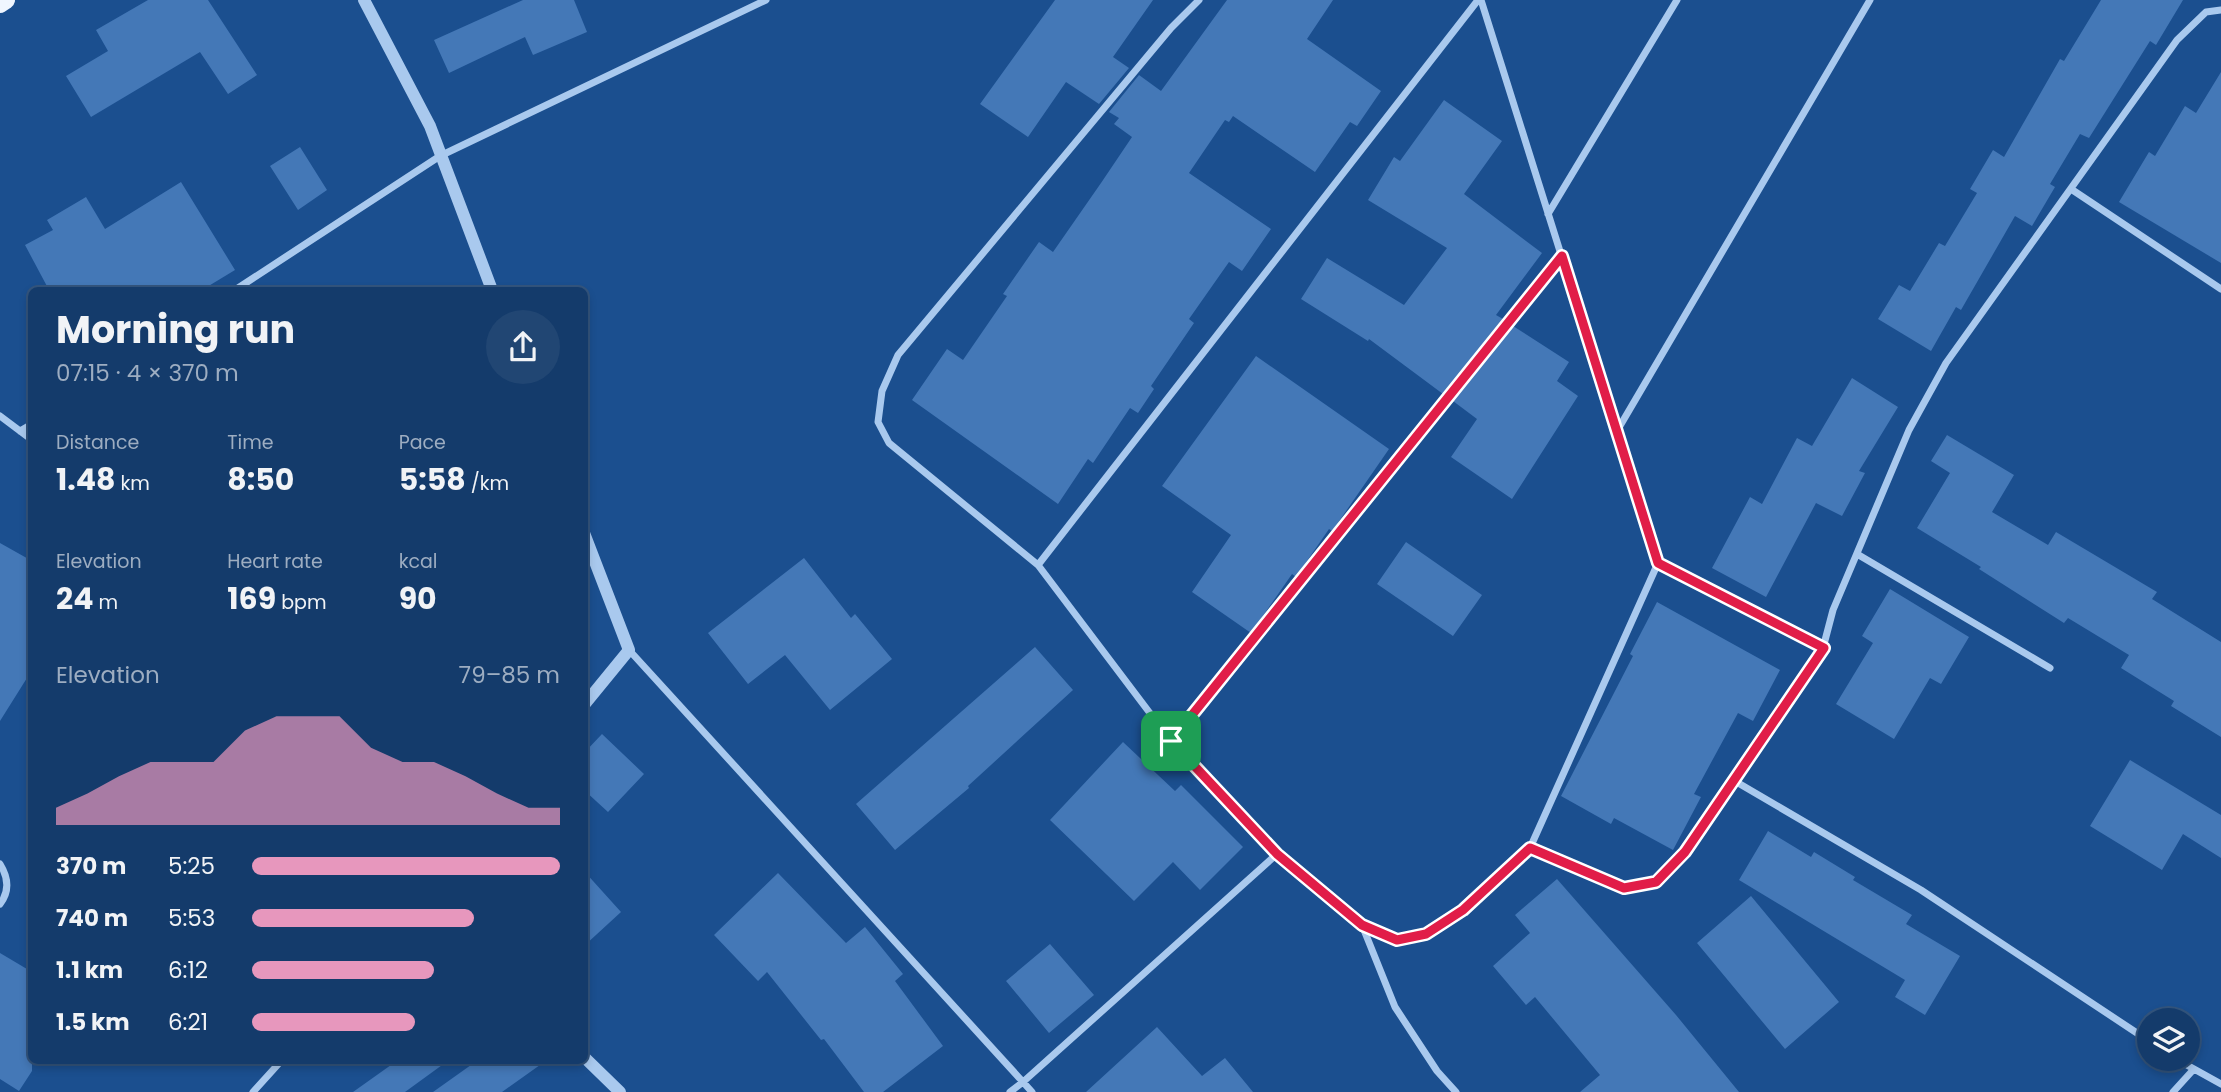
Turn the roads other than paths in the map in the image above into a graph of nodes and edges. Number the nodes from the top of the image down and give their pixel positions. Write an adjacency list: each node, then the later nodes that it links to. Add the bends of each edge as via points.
1 (6, 0): 8 (main road)
2 (364, 0): 10 (street, via 430,126)
3 (766, 0): 10 (street)
4 (1199, 0): 25 (street, via 898,355 882,391 878,422 889,443)
5 (1480, 0): 12 (street); 25 (street)
6 (1677, 0): 12 (street)
7 (1870, 0): 20 (street)
8 (0, 4)
9 (2221, 10): 11 (street, via 2206,12 2177,40)
10 (440, 156): 14 (street); 15 (street)
11 (2071, 189): 16 (street); 23 (street, via 1947,363 1909,430)
12 (1548, 214): 13 (street)
13 (1562, 256): 20 (street); 30 (street)
14 (240, 287)
15 (491, 287)
16 (2221, 289)
17 (0, 416): 19 (street)
18 (28, 426): 19 (street)
19 (20, 431): 21 (street)
20 (1617, 431): 24 (street)
21 (28, 437)
22 (588, 543): 27 (street)
23 (1857, 554): 26 (street, via 1833,610); 28 (street)
24 (1658, 563): 26 (street); 32 (street)
25 (1038, 565): 30 (street)
26 (1824, 648): 31 (street)
27 (629, 650): 29 (street); 42 (street)
28 (2050, 668)
29 (588, 700)
30 (1171, 741): 33 (street)
31 (1733, 780): 32 (street, via 1685,852 1656,882 1624,888); 37 (street, via 1921,890)
32 (1530, 848): 36 (street, via 1463,910 1426,934 1397,940)
33 (1277, 854): 36 (street); 42 (street)
34 (0, 864): 35 (street, via 7,875)
35 (0, 904)
36 (1362, 925): 48 (street, via 1395,1007)
37 (2137, 1033)
38 (588, 1061): 45 (street)
39 (278, 1064): 44 (street)
40 (2192, 1071): 49 (street)
41 (2195, 1071): 43 (street)
42 (1023, 1082): 46 (street); 47 (street)
43 (2221, 1084)
44 (253, 1092)
45 (620, 1092)
46 (1010, 1092)
47 (1032, 1092)
48 (1456, 1092)
49 (2173, 1092)

